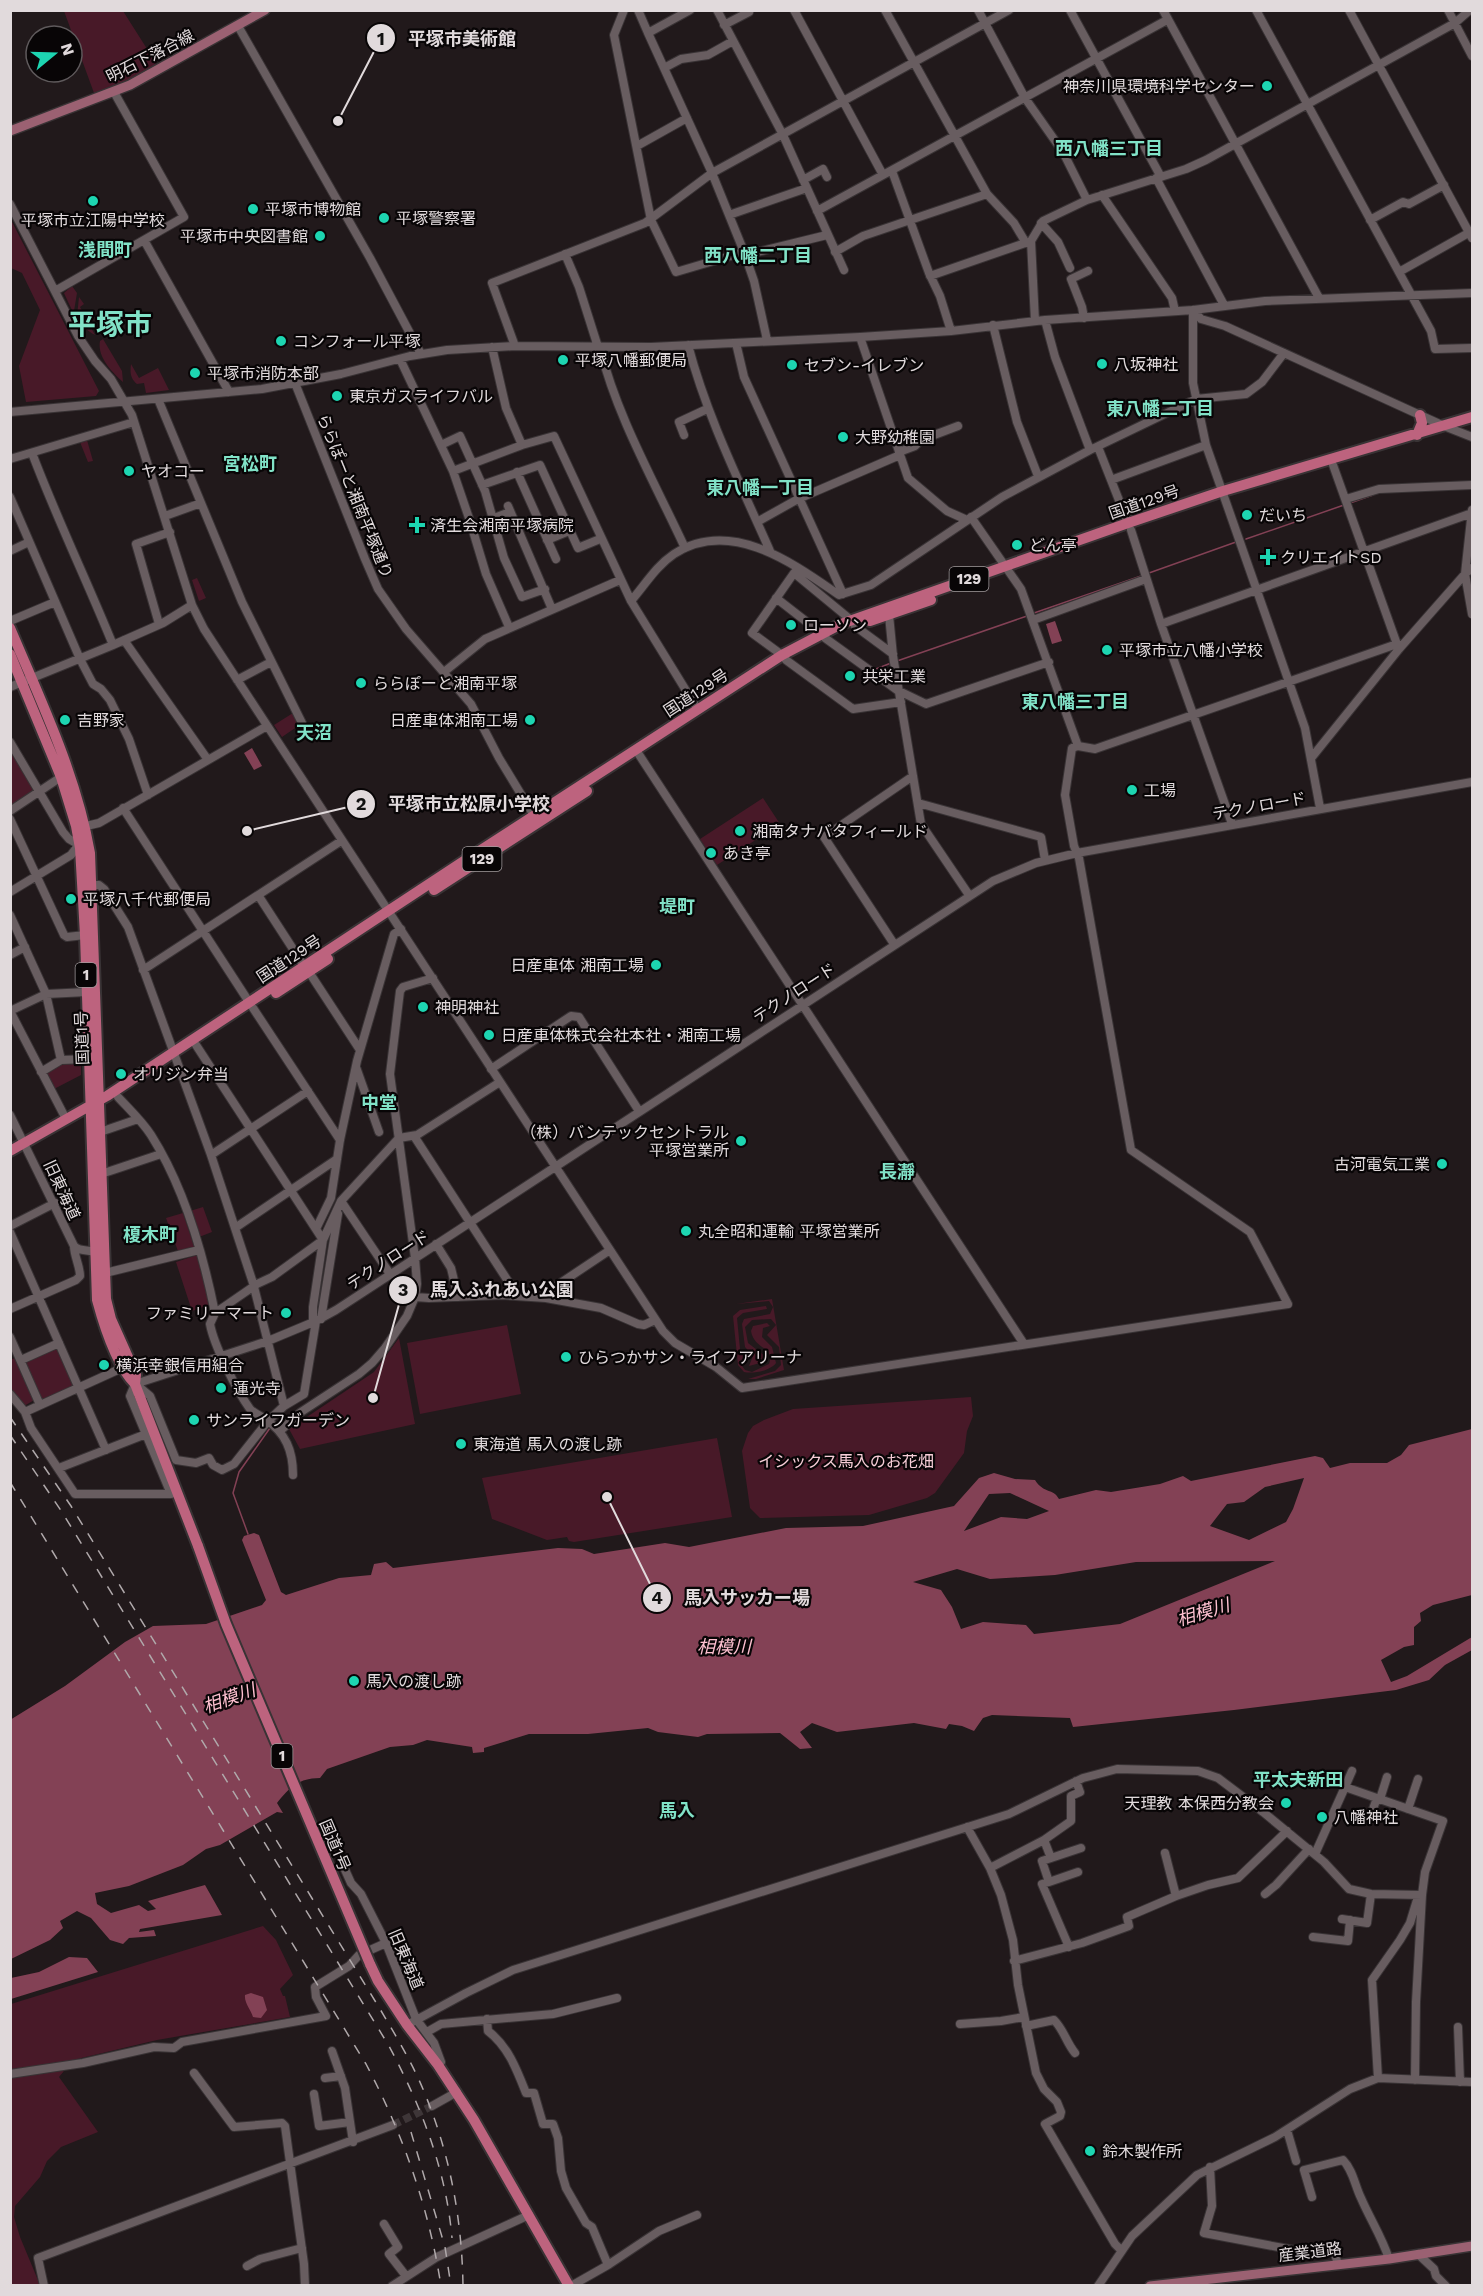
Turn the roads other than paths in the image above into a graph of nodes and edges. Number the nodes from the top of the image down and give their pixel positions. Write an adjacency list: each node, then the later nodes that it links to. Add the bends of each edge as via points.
1 (265, 10): 21 (main road, 明石下落合線)
2 (624, 10): 38 (street, via 614,35)
3 (638, 10): 22 (street)
4 (690, 10): 22 (street)
5 (717, 10): 20 (street)
6 (794, 10): 31 (street)
7 (885, 10): 26 (street)
8 (978, 10): 19 (street)
9 (1009, 10): 19 (street)
10 (1070, 10): 25 (street)
11 (1162, 10): 17 (street)
12 (1256, 10): 32 (street)
13 (1349, 10): 27 (street)
14 (1448, 10): 18 (street)
15 (1470, 10): 18 (street)
16 (749, 12): 20 (street)
17 (1167, 20): 25 (street); 37 (street)
18 (1455, 23): 24 (street); 27 (street)
19 (985, 24): 26 (street); 30 (street)
20 (724, 25): 23 (street)
21 (238, 26): 29 (main road, 明石下落合線); 89 (street)
22 (648, 33): 28 (street)
23 (733, 41): 28 (street, via 708,55 681,59); 35 (street)
24 (1473, 56)
25 (1096, 59): 30 (street); 43 (street)
26 (914, 63): 31 (street); 36 (street)
27 (1379, 66): 32 (street); 45 (street)
28 (664, 68): 33 (street)
29 (114, 92): 34 (main road, 明石下落合線); 58 (street, via 184,217)
30 (1025, 98): 36 (street); 48 (street, via 1063,152)
31 (842, 102): 35 (street); 41 (street)
32 (1308, 105): 37 (street); 53 (street)
33 (687, 118): 38 (street); 40 (street)
34 (10, 131)
35 (783, 135): 40 (street); 44 (street)
36 (954, 137): 39 (street); 46 (street)
37 (1235, 144): 43 (street, via 1186,169); 71 (street)
38 (638, 146): 52 (street)
39 (892, 171): 41 (street); 54 (street)
40 (712, 173): 51 (street); 52 (street)
41 (883, 176): 50 (street)
42 (827, 177): 44 (street, via 823,169)
43 (1158, 178): 47 (street); 72 (street)
44 (805, 184): 50 (street); 51 (street)
45 (1444, 185): 53 (street); 56 (street)
46 (987, 194): 54 (street); 59 (street)
47 (1102, 195): 48 (street); 74 (street, via 1172,298)
48 (1087, 200): 55 (street)
49 (10, 204): 68 (street)
50 (817, 211): 57 (street)
51 (729, 215): 62 (street)
52 (651, 220): 61 (street); 62 (street, via 676,272)
53 (1371, 220): 66 (street)
54 (909, 221): 60 (street, via 863,236); 67 (street)
55 (1041, 223): 59 (street); 63 (street, via 1058,242)
56 (1472, 234): 66 (street)
57 (828, 235): 60 (street); 62 (street)
58 (144, 240): 68 (street); 92 (street)
59 (1028, 242): 67 (street); 77 (street)
60 (835, 252): 64 (street)
61 (565, 254): 84 (street, via 492,283); 86 (street)
62 (745, 254): 81 (street)
63 (1070, 268)
64 (844, 270)
65 (1088, 271): 75 (street, via 1071,279)
66 (1399, 272): 70 (street)
67 (930, 276): 79 (street)
68 (54, 291): 95 (street, via 94,361)
69 (1473, 293): 70 (street)
70 (1412, 295): 71 (street); 87 (street, via 1431,331 1435,349)
71 (1319, 298): 72 (street)
72 (1224, 305): 73 (street)
73 (1193, 310): 74 (street); 88 (street, via 1201,319); 94 (street)
74 (1175, 311): 75 (street)
75 (1084, 318): 76 (street)
76 (1045, 320): 77 (street); 111 (street)
77 (1035, 321): 78 (street)
78 (993, 325): 79 (street); 119 (street, via 1017,422)
79 (951, 331): 80 (street)
80 (860, 337): 81 (street); 113 (street)
81 (767, 340): 82 (street)
82 (736, 343): 83 (street); 125 (street, via 744,377)
83 (688, 345): 86 (street); 96 (street)
84 (515, 346): 85 (street); 86 (street)
85 (492, 347): 89 (street); 108 (street, via 506,408)
86 (599, 348): 140 (street, via 632,433)
87 (1473, 348)
88 (1284, 353): 94 (street, via 1262,382 1246,394); 98 (street)
89 (421, 354): 90 (street)
90 (400, 359): 91 (street); 107 (street)
91 (295, 383): 92 (street); 176 (street, ららぽーと湘南平塚通り, via 378,589)
92 (230, 392): 93 (street)
93 (158, 399): 95 (street); 127 (street)
94 (1196, 399): 109 (street); 110 (street)
95 (126, 403): 97 (street); 100 (street)
96 (707, 409): 104 (street, via 679,422); 133 (street)
97 (10, 412)
98 (1420, 415): 103 (street); 105 (highway, via 1422,423)
99 (1473, 417): 103 (highway, 国道129号 / 129)
100 (134, 422): 112 (street); 130 (street)
101 (1473, 424): 103 (highway, 国道129号 / 129)
102 (958, 426): 113 (street)
103 (1449, 428): 105 (highway, 国道129号 / 129); 106 (street); 116 (highway, 国道129号 / 129)
104 (684, 435)
105 (1416, 435): 123 (highway, 国道129号 / 129)
106 (1473, 437)
107 (441, 445): 115 (street, via 460,436); 117 (street)
108 (522, 445): 115 (street); 137 (street, via 554,436)
109 (1206, 445): 120 (street); 123 (street)
110 (1098, 447): 111 (street); 120 (street)
111 (1090, 450): 119 (street)
112 (32, 453): 114 (street); 168 (street)
113 (899, 453): 125 (street); 132 (street, via 913,484 947,511)
114 (10, 459)
115 (473, 463): 117 (street); 121 (street)
116 (1333, 465): 123 (highway, 国道129号 / 129); 126 (street)
117 (453, 471): 164 (street, via 486,574)
118 (517, 472): 121 (street); 135 (street, via 540,465); 138 (street)
119 (1038, 476): 132 (street)
120 (1111, 480): 134 (street)
121 (482, 485): 131 (street)
122 (1473, 485): 126 (street, via 1383,489)
123 (1225, 495): 134 (highway, 国道129号 / 129); 149 (street)
124 (10, 497): 139 (street)
125 (798, 499): 133 (street); 151 (street)
126 (1346, 499): 143 (street)
127 (201, 503): 130 (street); 174 (street)
128 (1473, 509): 129 (street)
129 (1472, 513): 143 (street); 146 (street)
130 (165, 516): 136 (street)
131 (494, 518): 150 (street, via 509,509); 150 (street, via 504,558 522,597)
132 (969, 518): 145 (street); 151 (street, via 871,585)
133 (757, 522): 142 (street)
134 (1129, 527): 145 (highway, 国道129号 / 129); 147 (street)
135 (569, 531): 137 (street, via 578,548); 138 (street)
136 (170, 532): 155 (street); 162 (street, via 136,544)
137 (600, 539): 148 (street)
138 (547, 540): 144 (street)
139 (29, 542): 141 (street); 154 (street)
140 (685, 548): 142 (street, via 710,541); 153 (street, via 652,573)
141 (10, 551)
142 (770, 551): 151 (street)
143 (1363, 552): 149 (street); 169 (street)
144 (556, 559)
145 (1008, 569): 158 (highway, 国道129号 / 129); 159 (street); 161 (highway, 国道129号 / 129)
146 (1469, 571): 157 (street); 169 (street)
147 (1146, 579): 159 (street); 163 (street)
148 (620, 580): 153 (street); 156 (street)
149 (1257, 588): 163 (street); 179 (street)
150 (544, 590): 156 (street)
151 (843, 594)
152 (776, 598): 161 (street, via 794,573); 166 (street); 172 (street, via 752,633)
153 (631, 601): 183 (street)
154 (55, 602): 160 (street); 173 (street)
155 (192, 605): 162 (street); 178 (street)
156 (552, 609): 164 (street)
157 (1472, 611)
158 (890, 615): 161 (highway, 国道129号 / 129); 171 (street)
159 (1033, 620): 175 (street)
160 (10, 621)
161 (853, 623): 166 (highway, 国道129号 / 129); 171 (street)
162 (159, 624): 167 (street)
163 (1161, 624): 184 (street)
164 (509, 627): 176 (street, via 485,639)
165 (10, 628): 177 (highway, 国道1号 / 1)
166 (823, 635): 172 (highway, 国道129号 / 129); 181 (street)
167 (124, 640): 168 (street); 191 (street)
168 (113, 645): 173 (street)
169 (1398, 646): 179 (street); 190 (street)
170 (10, 654): 177 (highway, 国道1号 / 1)
171 (893, 654): 181 (street)
172 (784, 657): 182 (street, via 853,709); 183 (highway, 国道129号 / 129); 189 (highway, 国道129号 / 129)
173 (80, 659): 177 (street); 196 (street, via 93,684 110,700 129,739)
174 (271, 662): 178 (street); 185 (street)
175 (1049, 662): 181 (street, via 932,703 919,702); 188 (street)
176 (444, 672): 202 (street, ららぽーと湘南平塚通り, via 477,712)
177 (27, 680): 180 (street); 193 (highway, 国道1号 / 1); 204 (highway, 国道1号 / 1, via 69,772)
178 (237, 680): 186 (street)
179 (1290, 681): 184 (street); 190 (street)
180 (10, 687)
181 (900, 692): 182 (street)
182 (901, 702): 192 (street)
183 (698, 710): 189 (highway, 国道129号 / 129)
184 (1193, 715): 188 (street, via 1095,749); 203 (street)
185 (302, 723)
186 (267, 726): 191 (street); 205 (street)
187 (10, 742): 195 (street)
188 (1078, 746): 207 (street, via 1072,748 1065,795)
189 (638, 753): 202 (highway, 国道129号 / 129); 227 (street)
190 (1312, 757): 199 (street)
191 (208, 760): 196 (street)
192 (913, 776): 197 (street); 219 (street, via 824,837)
193 (61, 777): 195 (street); 204 (highway, 国道1号 / 1)
194 (1473, 782): 199 (street, テクノロード)
195 (39, 791): 200 (street); 206 (street, via 63,832)
196 (148, 795): 198 (street)
197 (918, 802): 208 (street, via 1041,837); 213 (street, via 921,824)
198 (123, 808): 204 (street); 217 (street)
199 (1320, 808): 203 (street, テクノロード)
200 (10, 811)
201 (10, 819): 209 (street)
202 (536, 819): 214 (highway, 国道129号 / 129)
203 (1232, 824): 207 (street, テクノロード)
204 (85, 828): 206 (highway, 国道1号 / 1)
205 (341, 841): 212 (street); 214 (street)
206 (82, 849): 209 (street); 210 (highway, 国道1号 / 1); 218 (highway, 国道1号 / 1)
207 (1077, 853): 208 (street, テクノロード); 291 (street, via 1131,1150 1250,1232 1288,1304)
208 (1045, 860): 213 (street, テクノロード, via 1018,869)
209 (37, 875): 211 (street); 218 (street, via 64,935)
210 (92, 885): 223 (street, via 104,889 125,920); 241 (highway, 国道1号 / 1)
211 (10, 892)
212 (258, 895): 217 (street); 222 (street)
213 (969, 895): 219 (street, テクノロード)
214 (391, 914): 216 (street); 222 (highway, 国道129号 / 129)
215 (10, 915): 220 (street)
216 (401, 929): 224 (street); 231 (street, via 394,934)
217 (203, 930): 223 (street); 228 (street)
218 (85, 935): 225 (highway, 国道1号 / 1)
219 (894, 944): 227 (street, テクノロード)
220 (26, 947): 221 (street); 226 (street)
221 (10, 955)
222 (307, 969): 228 (highway, 国道129号 / 129); 231 (street)
223 (143, 970): 232 (street)
224 (433, 978): 236 (street); 250 (street, via 400,991 390,1074)
225 (87, 992): 226 (street); 233 (highway, 国道1号 / 1)
226 (46, 994): 229 (street); 234 (street)
227 (802, 1004): 242 (street, テクノロード); 291 (street)
228 (251, 1005): 230 (highway, 国道129号 / 129); 232 (highway, 国道129号 / 129); 239 (street)
229 (11, 1011): 237 (street)
230 (195, 1045): 232 (highway, 国道129号 / 129); 246 (street)
231 (360, 1050): 235 (street)
232 (175, 1055): 240 (highway, 国道129号 / 129); 241 (highway, 国道129号 / 129); 255 (street)
233 (88, 1059): 234 (street); 241 (highway, 国道1号 / 1)
234 (61, 1060): 237 (street)
235 (356, 1066): 248 (street); 251 (street)
236 (491, 1069): 238 (street); 242 (street, via 571,1016 579,1017)
237 (41, 1071): 244 (street)
238 (500, 1082): 249 (street); 258 (street)
239 (308, 1091): 246 (street); 251 (street)
240 (118, 1097): 241 (highway, 国道129号 / 129); 245 (street)
241 (95, 1107): 244 (highway, 国道129号 / 129); 247 (highway, 国道1号 / 1); 252 (highway, 国道129号 / 129); 273 (highway, 国道1号 / 1)
242 (639, 1111): 258 (street, テクノロード)
243 (10, 1115): 252 (street, 旧東海道)
244 (66, 1119): 252 (highway, 国道129号 / 129)
245 (138, 1119): 247 (street); 254 (street)
246 (250, 1129): 255 (street); 260 (street)
247 (100, 1132): 259 (highway, 国道1号 / 1)
248 (379, 1132)
249 (414, 1136): 250 (street); 263 (street)
250 (399, 1138): 261 (street); 275 (street)
251 (340, 1140): 257 (street)
252 (26, 1146): 253 (highway, 国道129号 / 129); 256 (highway, 国道129号 / 129); 262 (street, 旧東海道)
253 (10, 1151)
254 (161, 1154): 259 (street); 271 (street, via 172,1173)
255 (211, 1155): 265 (street)
256 (10, 1158)
257 (337, 1158): 260 (street); 266 (street, via 331,1198)
258 (555, 1166): 263 (street, テクノロード); 272 (street)
259 (101, 1174): 274 (highway, 国道1号 / 1)
260 (290, 1191): 265 (street); 266 (street)
261 (341, 1201): 268 (street); 277 (street); 287 (street)
262 (54, 1203): 264 (street); 270 (street, 旧東海道)
263 (470, 1221): 269 (street, テクノロード); 279 (street)
264 (10, 1226)
265 (235, 1228): 278 (street)
266 (316, 1229): 268 (street)
267 (10, 1232): 280 (street)
268 (323, 1240): 278 (street); 287 (street, via 313,1307)
269 (436, 1244): 275 (street, テクノロード); 282 (street, via 451,1268)
270 (74, 1246): 273 (street, 旧東海道, via 82,1251); 280 (street, via 80,1276)
271 (199, 1250): 276 (street); 285 (street)
272 (610, 1250): 283 (street, via 550,1290); 286 (street)
273 (95, 1251): 274 (street, 旧東海道); 294 (highway, 国道1号 / 1, via 97,1300)
274 (104, 1258): 276 (highway, 国道1号 / 1)
275 (415, 1258): 277 (street, テクノロード); 281 (street)
276 (105, 1273): 295 (highway, 国道1号 / 1, via 111,1319 136,1375)
277 (390, 1274): 287 (street, テクノロード)
278 (253, 1287): 285 (street); 289 (street)
279 (517, 1295): 282 (street); 283 (street)
280 (39, 1296): 284 (street); 290 (street)
281 (415, 1297): 282 (street); 302 (street, via 402,1324 372,1363)
282 (458, 1297)
283 (546, 1298): 286 (street, via 601,1308 638,1324)
284 (10, 1309)
285 (215, 1313): 292 (street, via 210,1324)
286 (655, 1320): 291 (street, via 675,1342 742,1388)
287 (316, 1321): 289 (street, テクノロード); 299 (street, via 304,1394)
288 (10, 1337): 293 (street)
289 (268, 1341): 292 (street, テクノロード); 299 (street)
290 (59, 1343): 293 (street); 296 (street)
291 (1024, 1344)
292 (221, 1356): 295 (street, テクノロード); 301 (street, via 251,1410)
293 (21, 1360): 298 (street)
294 (122, 1368): 295 (highway, 国道1号 / 1); 296 (street)
295 (135, 1384): 301 (street, via 150,1396 176,1460 196,1464 209,1458 222,1470 230,1467); 303 (street, via 130,1396); 337 (highway, 国道1号 / 1, bridge, via 226,1624 370,1964)
296 (79, 1387): 298 (street); 304 (street)
297 (10, 1394): 300 (street)
298 (40, 1405): 300 (street)
299 (284, 1406): 301 (street)
300 (25, 1412): 305 (street, via 31,1428)
301 (268, 1421): 302 (street)
302 (280, 1431): 306 (street, via 290,1447)
303 (146, 1434): 304 (street); 305 (street, via 171,1494 75,1494)
304 (106, 1450): 305 (street)
305 (59, 1468)
306 (293, 1475)
307 (1353, 1772): 311 (street)
308 (1387, 1777): 312 (street)
309 (1418, 1779): 313 (street)
310 (1076, 1781): 315 (street, via 1019,1810); 316 (street, via 1117,1769 1209,1773); 317 (street, via 1080,1792 1071,1796 1071,1821)
311 (1345, 1787): 312 (street); 319 (street)
312 (1378, 1799): 313 (street); 314 (street)
313 (1408, 1809): 328 (street, via 1443,1821 1425,1872)
314 (1369, 1820)
315 (967, 1827): 323 (street); 337 (street, via 525,1966)
316 (1287, 1832): 319 (street); 329 (street, via 1238,1878)
317 (1044, 1840): 321 (street); 323 (street)
318 (1081, 1848): 321 (street)
319 (1312, 1852): 326 (street); 327 (street, via 1349,1889)
320 (1165, 1853): 329 (street)
321 (1051, 1858): 325 (street, via 1042,1861)
322 (342, 1863): 331 (street, 旧東海道)
323 (990, 1868): 333 (street, via 1011,1930)
324 (1078, 1872): 325 (street)
325 (1049, 1882): 332 (street, via 1042,1884)
326 (1265, 1894)
327 (1371, 1894): 328 (street); 330 (street, via 1367,1923 1346,1919 1348,1941)
328 (1422, 1895): 348 (street, via 1400,1940 1372,1980); 349 (street)
329 (1176, 1896): 332 (street, via 1127,1917 1129,1926)
330 (1313, 1937)
331 (386, 1943): 337 (street, 旧東海道); 345 (street, via 359,1955 349,1966 315,1987 326,2016 182,2042 174,2048 154,2047)
332 (1069, 1947): 333 (street)
333 (1014, 1961): 336 (street)
334 (617, 1998): 335 (street, via 552,2014)
335 (487, 2019): 340 (street, via 441,2024); 372 (street, via 488,2031 500,2040 526,2093 534,2093 543,2124 554,2124 566,2188 592,2227)
336 (1025, 2021): 338 (street); 342 (street, via 1054,2020); 368 (street, via 1036,2073 1061,2112 1046,2124)
337 (411, 2022): 340 (street, 旧東海道); 343 (highway, 国道1号 / 1)
338 (960, 2024)
339 (1458, 2026): 350 (street)
340 (427, 2032): 343 (street, 旧東海道, via 438,2052)
341 (332, 2050): 346 (street)
342 (1075, 2053)
343 (438, 2065): 352 (highway, 国道1号 / 1)
344 (194, 2073): 360 (street, via 234,2127 282,2123)
345 (10, 2074)
346 (341, 2076): 347 (street); 355 (street)
347 (325, 2078)
348 (1378, 2078): 349 (street); 357 (street, via 1350,2089)
349 (1415, 2080): 350 (street)
350 (1460, 2082): 351 (street)
351 (1473, 2082)
352 (457, 2092): 354 (street); 364 (highway, 国道1号 / 1)
353 (314, 2094): 355 (street, via 319,2126)
354 (432, 2106)
355 (350, 2122): 358 (street)
356 (393, 2125): 358 (street)
357 (1287, 2130): 359 (street); 361 (street)
358 (353, 2142): 360 (street)
359 (1296, 2161)
360 (290, 2163): 367 (street); 375 (street, via 38,2258)
361 (1210, 2167): 368 (street, via 1187,2183); 371 (street, via 1212,2206 1204,2233 1302,2251 1334,2251)
362 (1312, 2197): 370 (street, via 1304,2170 1343,2160)
363 (697, 2214): 372 (street, via 659,2230)
364 (529, 2215): 374 (street, via 436,2257); 378 (highway, 国道1号 / 1)
365 (384, 2224): 374 (street, via 398,2247 389,2254)
366 (1473, 2246): 369 (main road, 産業道路)
367 (302, 2248): 373 (street); 376 (street)
368 (1121, 2250): 379 (street)
369 (1418, 2254): 370 (main road, 産業道路); 381 (street)
370 (1389, 2259): 371 (main road, 産業道路)
371 (1338, 2264): 380 (main road, 産業道路)
372 (608, 2265): 378 (street)
373 (247, 2266)
374 (406, 2276): 377 (street)
375 (44, 2286)
376 (305, 2286)
377 (392, 2286)
378 (570, 2286)
379 (1098, 2286)
380 (1150, 2286)
381 (1446, 2286)

